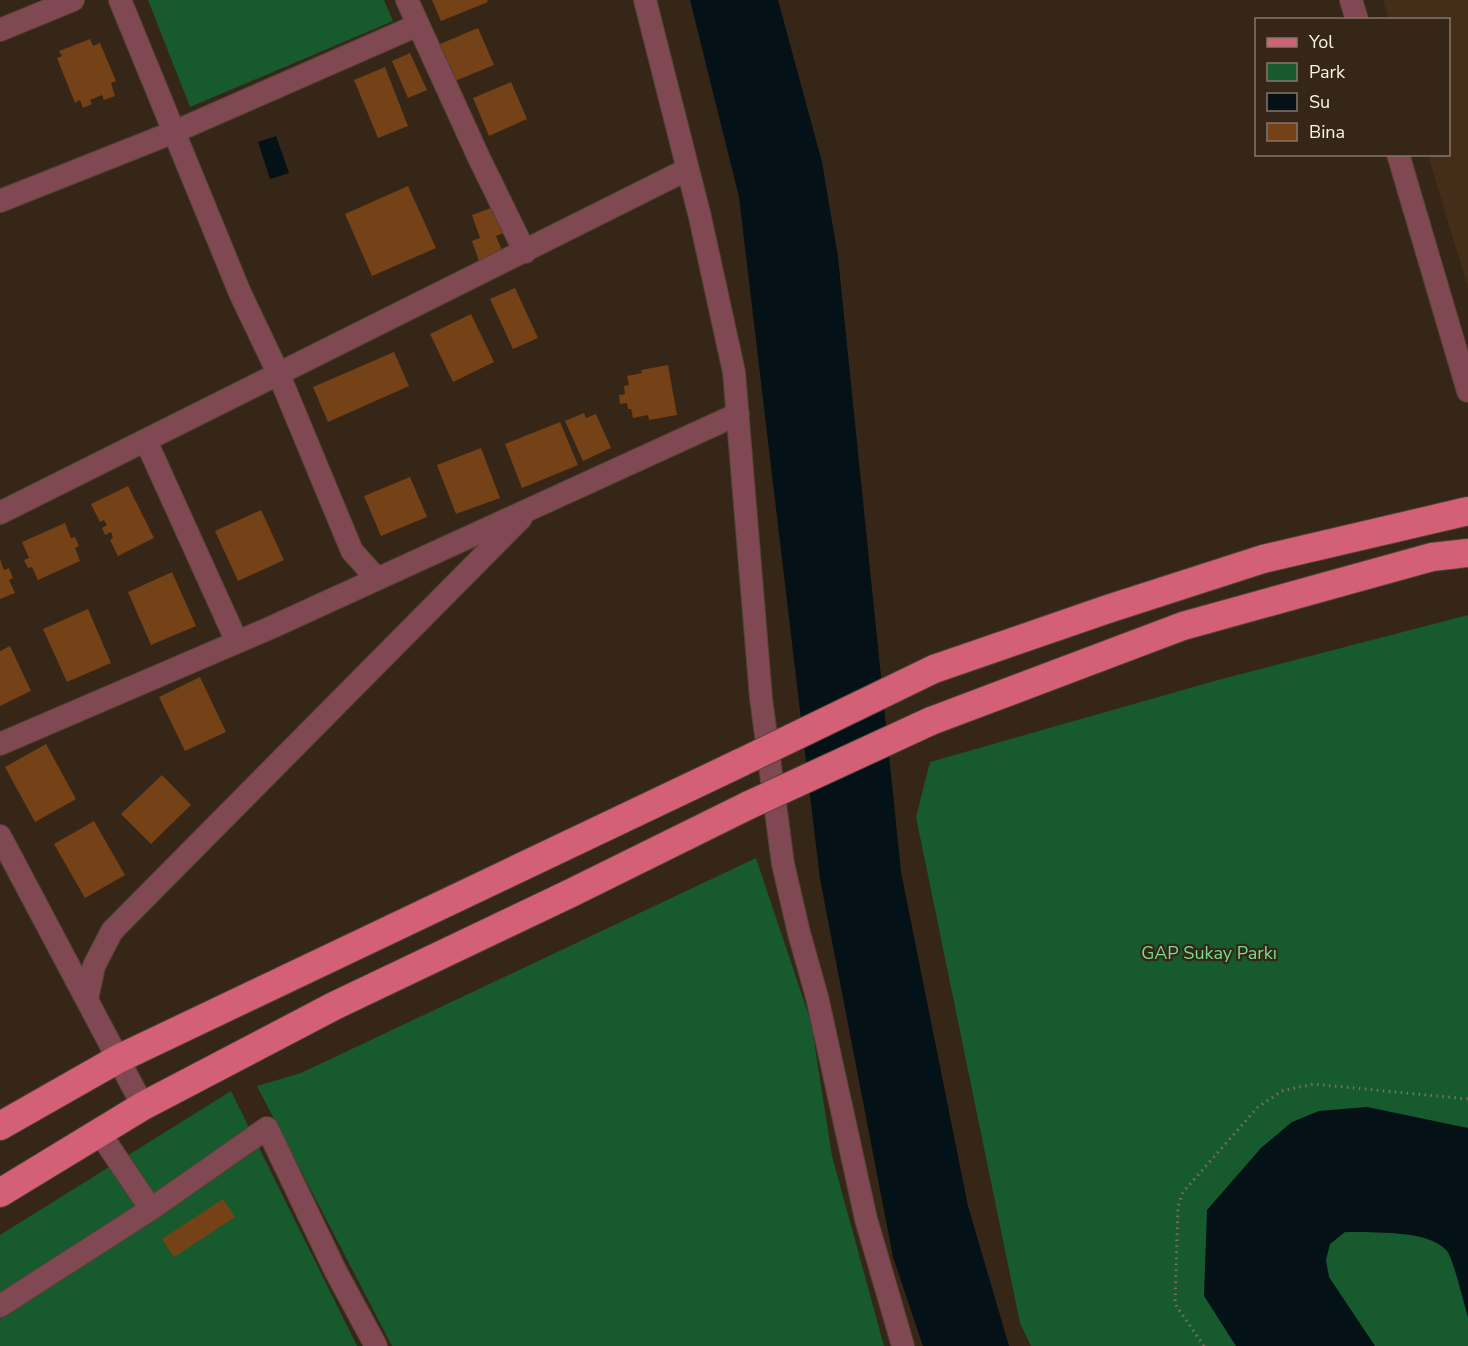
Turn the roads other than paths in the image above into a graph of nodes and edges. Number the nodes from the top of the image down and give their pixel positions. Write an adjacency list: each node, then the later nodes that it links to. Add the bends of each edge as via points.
1 (73, 0): 8 (street)
2 (120, 0): 9 (street)
3 (406, 0): 7 (street)
4 (645, 0): 11 (street)
5 (1352, 0): 6 (street)
6 (1356, 18)
7 (418, 25): 9 (street); 13 (street)
8 (0, 30)
9 (174, 132): 12 (street); 14 (street, via 240,293)
10 (1399, 156): 15 (street)
11 (688, 169): 13 (street); 16 (street, via 734,372)
12 (0, 201)
13 (525, 252): 14 (street)
14 (279, 375): 17 (street); 22 (street, via 352,551)
15 (1468, 391)
16 (738, 414): 18 (street); 35 (street, via 761,698 783,864 866,1219)
17 (146, 441): 20 (street); 23 (street)
18 (530, 508): 22 (street); 26 (street, via 112,931 94,966)
19 (1468, 511): 27 (main road, bridge, via 1263,559 934,669)
20 (0, 513)
21 (1468, 553): 28 (main road, bridge, via 1432,557 1183,626 931,721 334,1006)
22 (377, 579): 23 (street)
23 (237, 642): 24 (street)
24 (0, 744)
25 (0, 836): 26 (street)
26 (87, 999): 27 (street)
27 (118, 1059): 28 (street); 29 (main road)
28 (143, 1106): 30 (main road)
29 (0, 1126)
30 (99, 1132): 31 (main road); 32 (street)
31 (0, 1193)
32 (151, 1209): 33 (street); 34 (street, via 267,1128)
33 (0, 1306)
34 (376, 1346)
35 (903, 1346)

